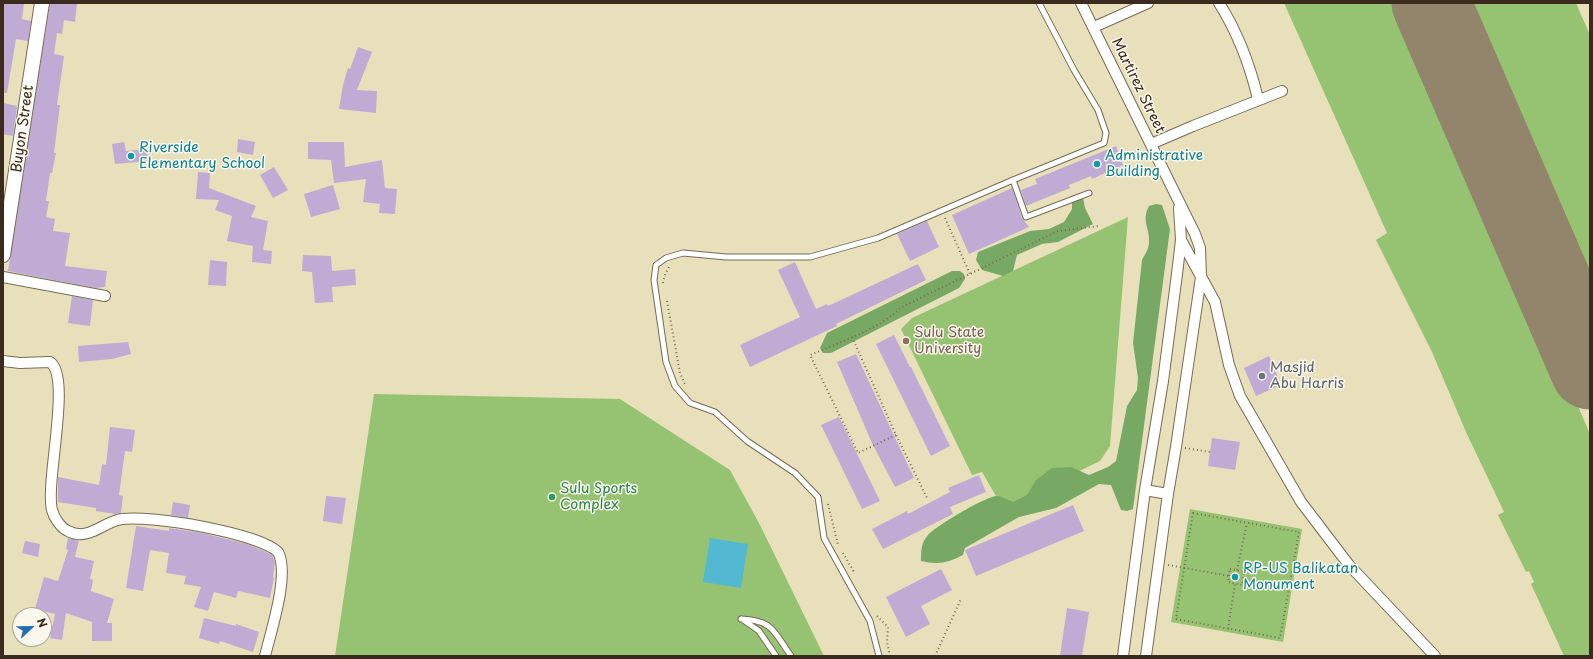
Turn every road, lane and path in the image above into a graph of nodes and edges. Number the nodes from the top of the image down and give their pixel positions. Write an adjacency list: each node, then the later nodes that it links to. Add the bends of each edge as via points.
1 (42, 3): 16 (main road, Buyon Street)
2 (1039, 3): 10 (lane, via 1098,110 1106,134 1104,143)
3 (1081, 3): 6 (street, Martirez Street)
4 (1148, 3): 6 (street)
5 (1220, 3): 8 (street, via 1248,63)
6 (1094, 27): 9 (street, Martirez Street)
7 (1282, 91): 8 (street)
8 (1258, 99): 9 (street)
9 (1152, 144): 12 (street, Martirez Street)
10 (1012, 180): 11 (lane, via 1026,217); 13 (lane)
11 (1089, 193)
12 (1179, 204): 15 (street); 20 (street, Martirez Street, via 1200,248)
13 (941, 210): 18 (path); 51 (lane, via 878,238 810,257 726,257 683,253 666,258 656,265 654,280 666,362 675,386 690,403 715,412 747,441 795,472 818,497 824,538 870,621)
14 (1099, 226): 18 (path, via 1058,231)
15 (1180, 240): 20 (street); 30 (street, via 1163,381)
16 (3, 255)
17 (672, 265): 21 (path, via 664,275)
18 (970, 274): 24 (path, via 902,307 893,316)
19 (3, 277): 22 (street)
20 (1201, 277): 28 (street, Martirez Street); 56 (street, via 1215,302 1228,365 1240,396 1301,502 1348,565)
21 (663, 284)
22 (105, 296)
23 (666, 299): 26 (path, via 680,373)
24 (852, 337): 27 (path); 27 (path, via 810,355 858,453)
25 (3, 361): 48 (street, via 54,364 57,372 58,415 51,493 52,510 58,522 68,532 85,534 122,519 152,521 219,530 257,540 278,552 283,580)
26 (686, 386)
27 (896, 435): 33 (path)
28 (1176, 447): 29 (path); 31 (street, Martirez Street)
29 (1210, 452)
30 (1145, 490): 31 (street); 54 (street)
31 (1168, 494): 37 (street, Martirez Street)
32 (826, 498): 35 (path)
33 (928, 500)
34 (1247, 522): 38 (path, via 1194,513); 39 (path); 44 (path, via 1298,532)
35 (838, 547)
36 (842, 553): 42 (path)
37 (1159, 565): 38 (path); 55 (street, Martirez Street)
38 (1184, 567): 40 (path); 47 (path, via 1176,619)
39 (1238, 571): 40 (path, via 1230,569); 41 (path, via 1244,572)
40 (1229, 576): 43 (path, via 1228,582)
41 (1243, 578): 43 (path, via 1242,585); 44 (path)
42 (857, 579)
43 (1235, 584): 47 (path)
44 (1289, 587): 47 (path, via 1280,638)
45 (962, 599): 53 (path)
46 (875, 614): 52 (path, via 888,627 887,642)
47 (1228, 629)
48 (265, 656)
49 (776, 656): 50 (lane, via 759,630 741,619 758,620 768,625)
50 (791, 656)
51 (879, 656)
52 (890, 656)
53 (935, 656)
54 (1123, 656)
55 (1146, 656)
56 (1435, 656)

